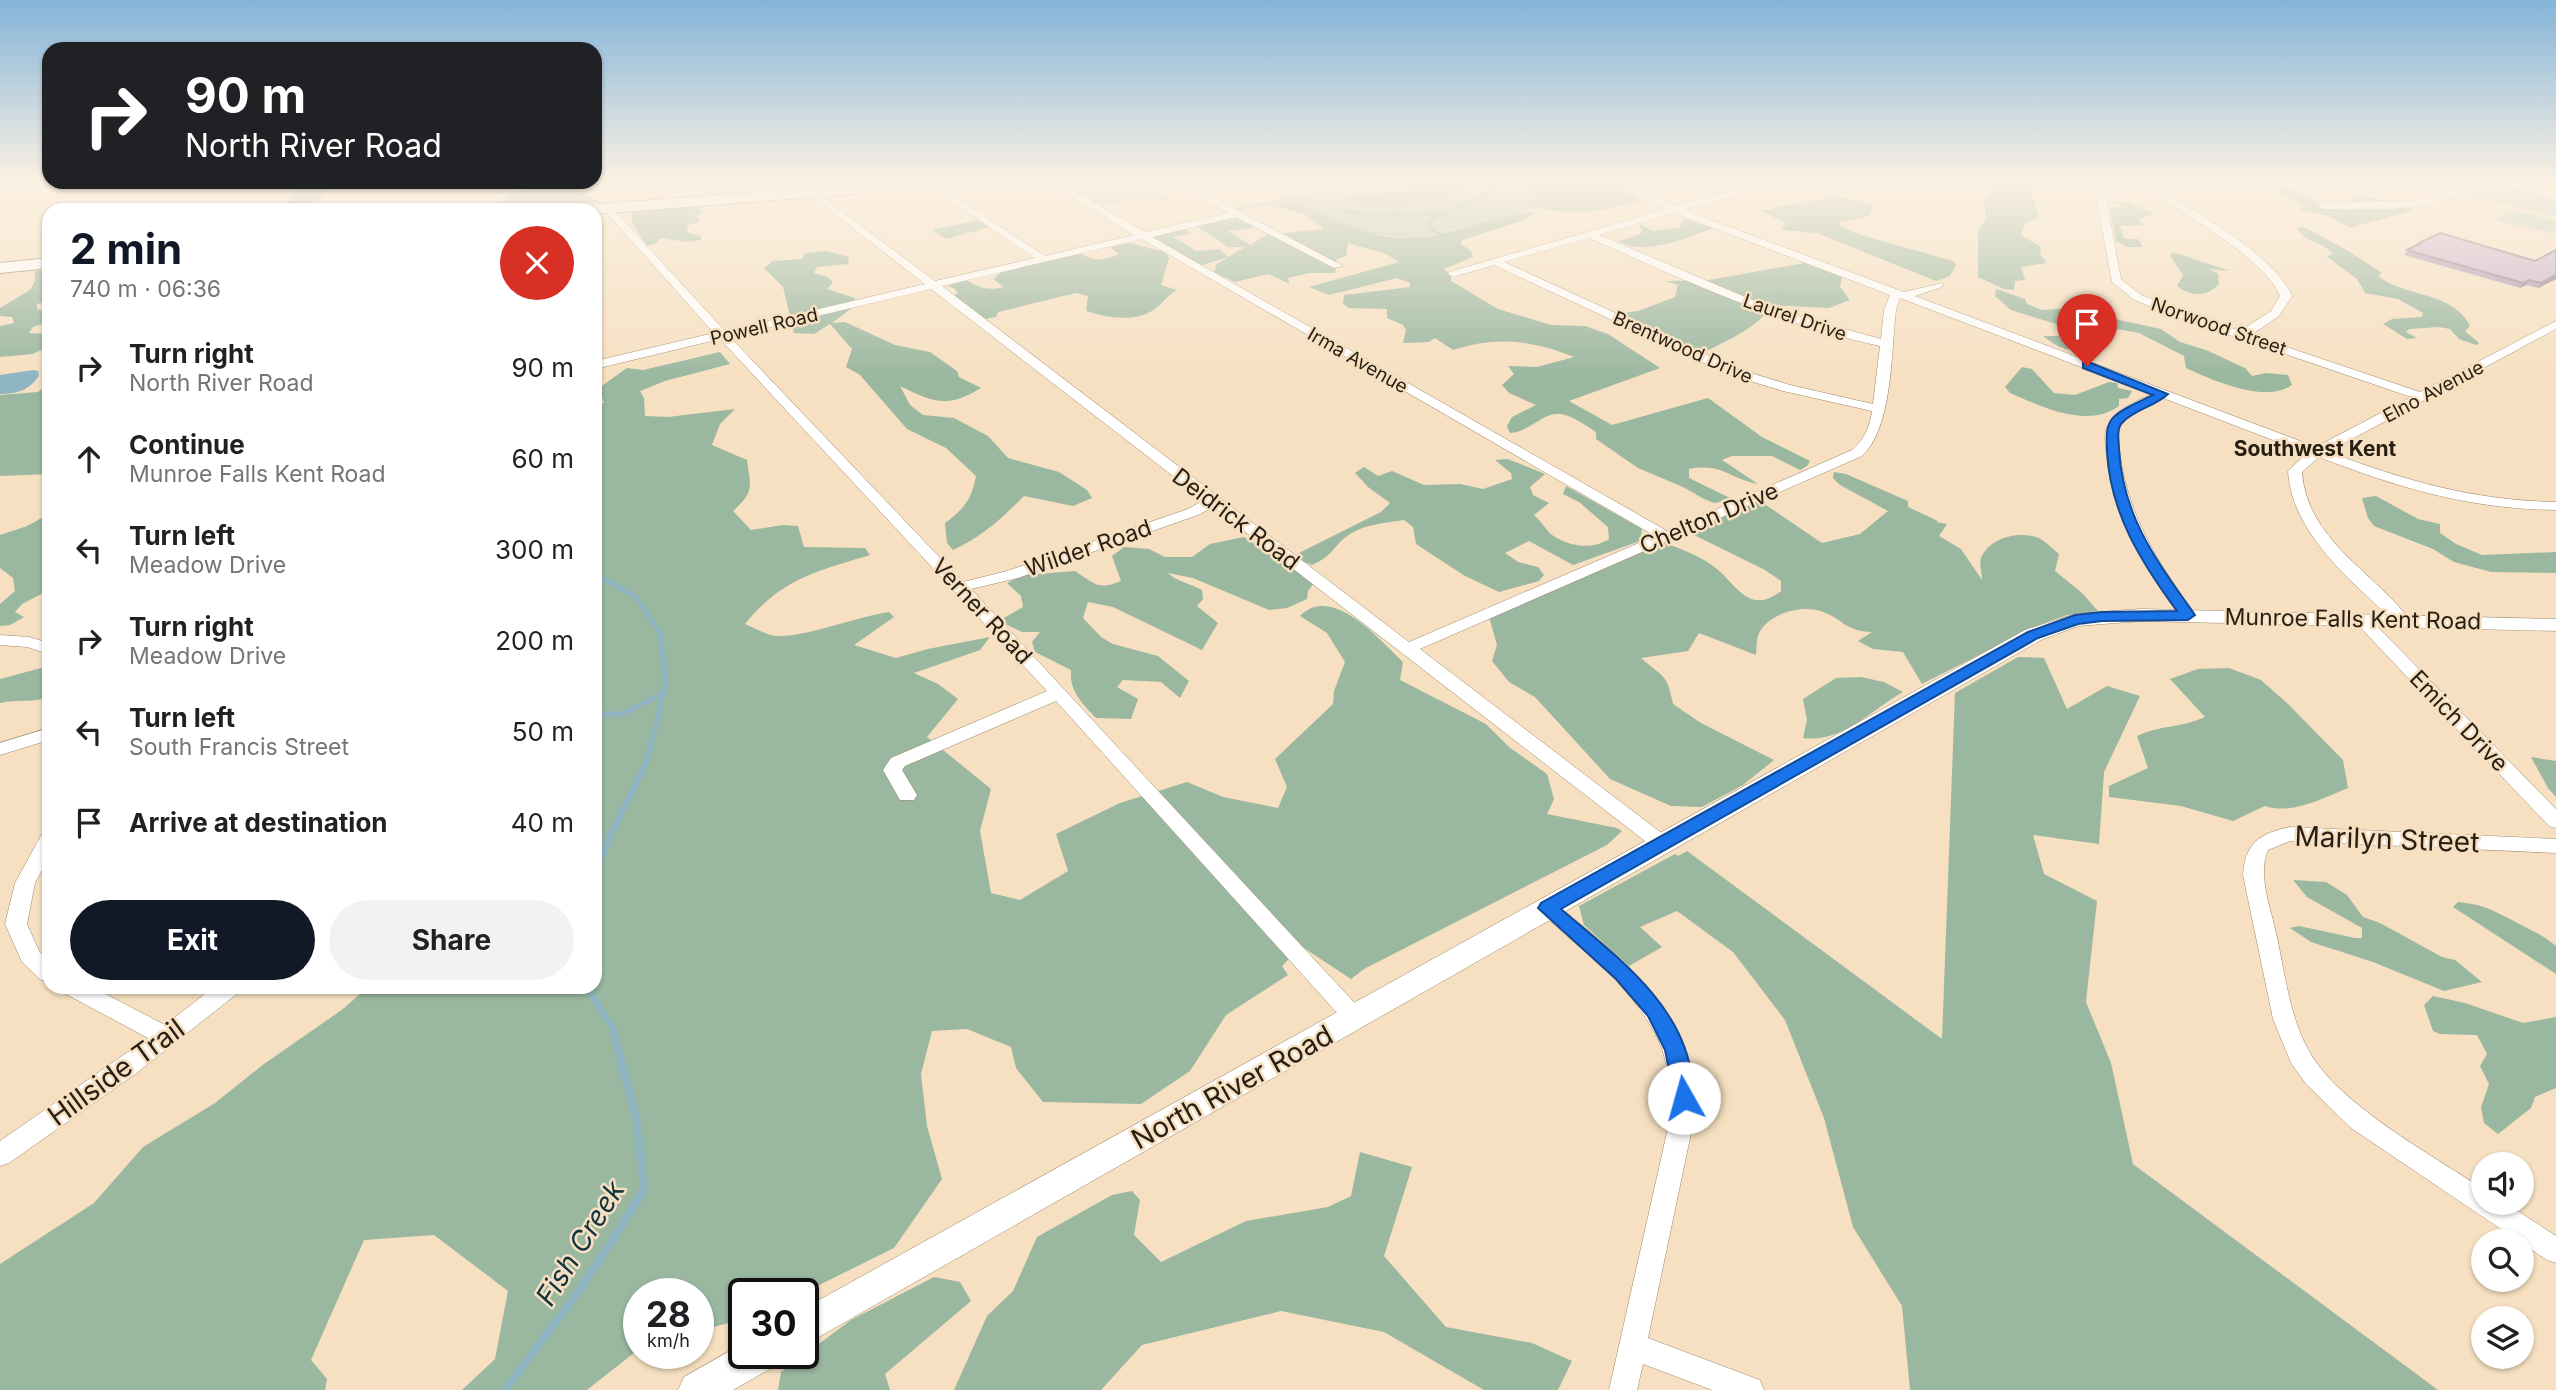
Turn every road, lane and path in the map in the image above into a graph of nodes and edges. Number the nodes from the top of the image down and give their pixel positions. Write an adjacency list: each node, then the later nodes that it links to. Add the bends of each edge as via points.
1 (643, 248): 22 (street, Verner Road)
2 (884, 248): 19 (street, Deidrick Road)
3 (1026, 248): 12 (street)
4 (1091, 248): 12 (street, Powell Road)
5 (1164, 248): 32 (street, Irma Avenue)
6 (1302, 248): 15 (street)
7 (1543, 248): 13 (street)
8 (1624, 248): 24 (street, Laurel Drive, via 1790,318)
9 (1776, 248): 20 (street)
10 (2110, 248): 23 (street, Norwood Street, via 2116,279 2124,289 2152,304)
11 (2240, 248): 23 (street, via 2283,286 2286,294 2275,313)
12 (1043, 259): 19 (street, Powell Road)
13 (1495, 262): 17 (street); 28 (street, Brentwood Drive, via 1734,372)
14 (42, 264): 16 (main road)
15 (1338, 266)
16 (0, 268)
17 (1453, 274)
18 (1938, 285): 20 (street)
19 (934, 286): 22 (street, Powell Road); 30 (street, Deidrick Road)
20 (1900, 295): 24 (street, Chelton Drive, via 1890,310); 26 (street)
21 (2556, 324): 27 (street, Elno Avenue)
22 (723, 335): 25 (street, Powell Road); 33 (street, Verner Road)
23 (2242, 335): 27 (street, Norwood Street)
24 (1886, 344): 28 (street, Chelton Drive)
25 (602, 363)
26 (2162, 394): 29 (street); 34 (street, via 2117,420 2112,430 2114,464 2131,528)
27 (2424, 397): 29 (street, Elno Avenue)
28 (1878, 409): 32 (street, Chelton Drive, via 1872,436 1857,453)
29 (2316, 453): 31 (street, via 2437,493 2510,505); 36 (street, Elno Avenue, via 2295,471 2300,501 2325,541)
30 (1213, 501): 33 (street, Wilder Road, via 1012,575); 40 (street, Deidrick Road)
31 (2556, 506)
32 (1665, 536): 40 (street, Chelton Drive)
33 (960, 587): 41 (street, Verner Road)
34 (2188, 615): 35 (street, Munroe Falls Kent Road); 46 (street, Munroe Falls Kent Road, via 2102,616 2052,626)
35 (2362, 620): 36 (street, Munroe Falls Kent Road); 45 (street, Emich Drive)
36 (2402, 620): 37 (street, Munroe Falls Kent Road)
37 (2556, 625)
38 (0, 640): 39 (street)
39 (42, 647)
40 (1406, 649): 46 (street, Deidrick Road)
41 (1058, 693): 44 (street, via 898,762 892,771); 54 (street, Verner Road)
42 (42, 736): 43 (street)
43 (0, 749)
44 (907, 795)
45 (2556, 821)
46 (1661, 843): 49 (street, North River Road)
47 (2556, 846): 57 (street, Marilyn Street, via 2290,834 2273,837 2260,846 2253,875 2284,1019 2299,1056 2314,1077 2387,1140)
48 (42, 852): 50 (street)
49 (1548, 908): 54 (street, North River Road); 59 (street, via 1645,998 1663,1024 1680,1066 1682,1119)
50 (8, 927): 51 (street)
51 (42, 967)
52 (85, 994): 55 (street)
53 (221, 994): 55 (street, Hillside Trail)
54 (1354, 1018): 58 (street, North River Road)
55 (167, 1037): 56 (street, Hillside Trail)
56 (0, 1155)
57 (2556, 1251)
58 (819, 1320)
59 (1632, 1346): 62 (street); 63 (street)
60 (734, 1369): 61 (street)
61 (697, 1390)
62 (1622, 1390)
63 (1750, 1390)

